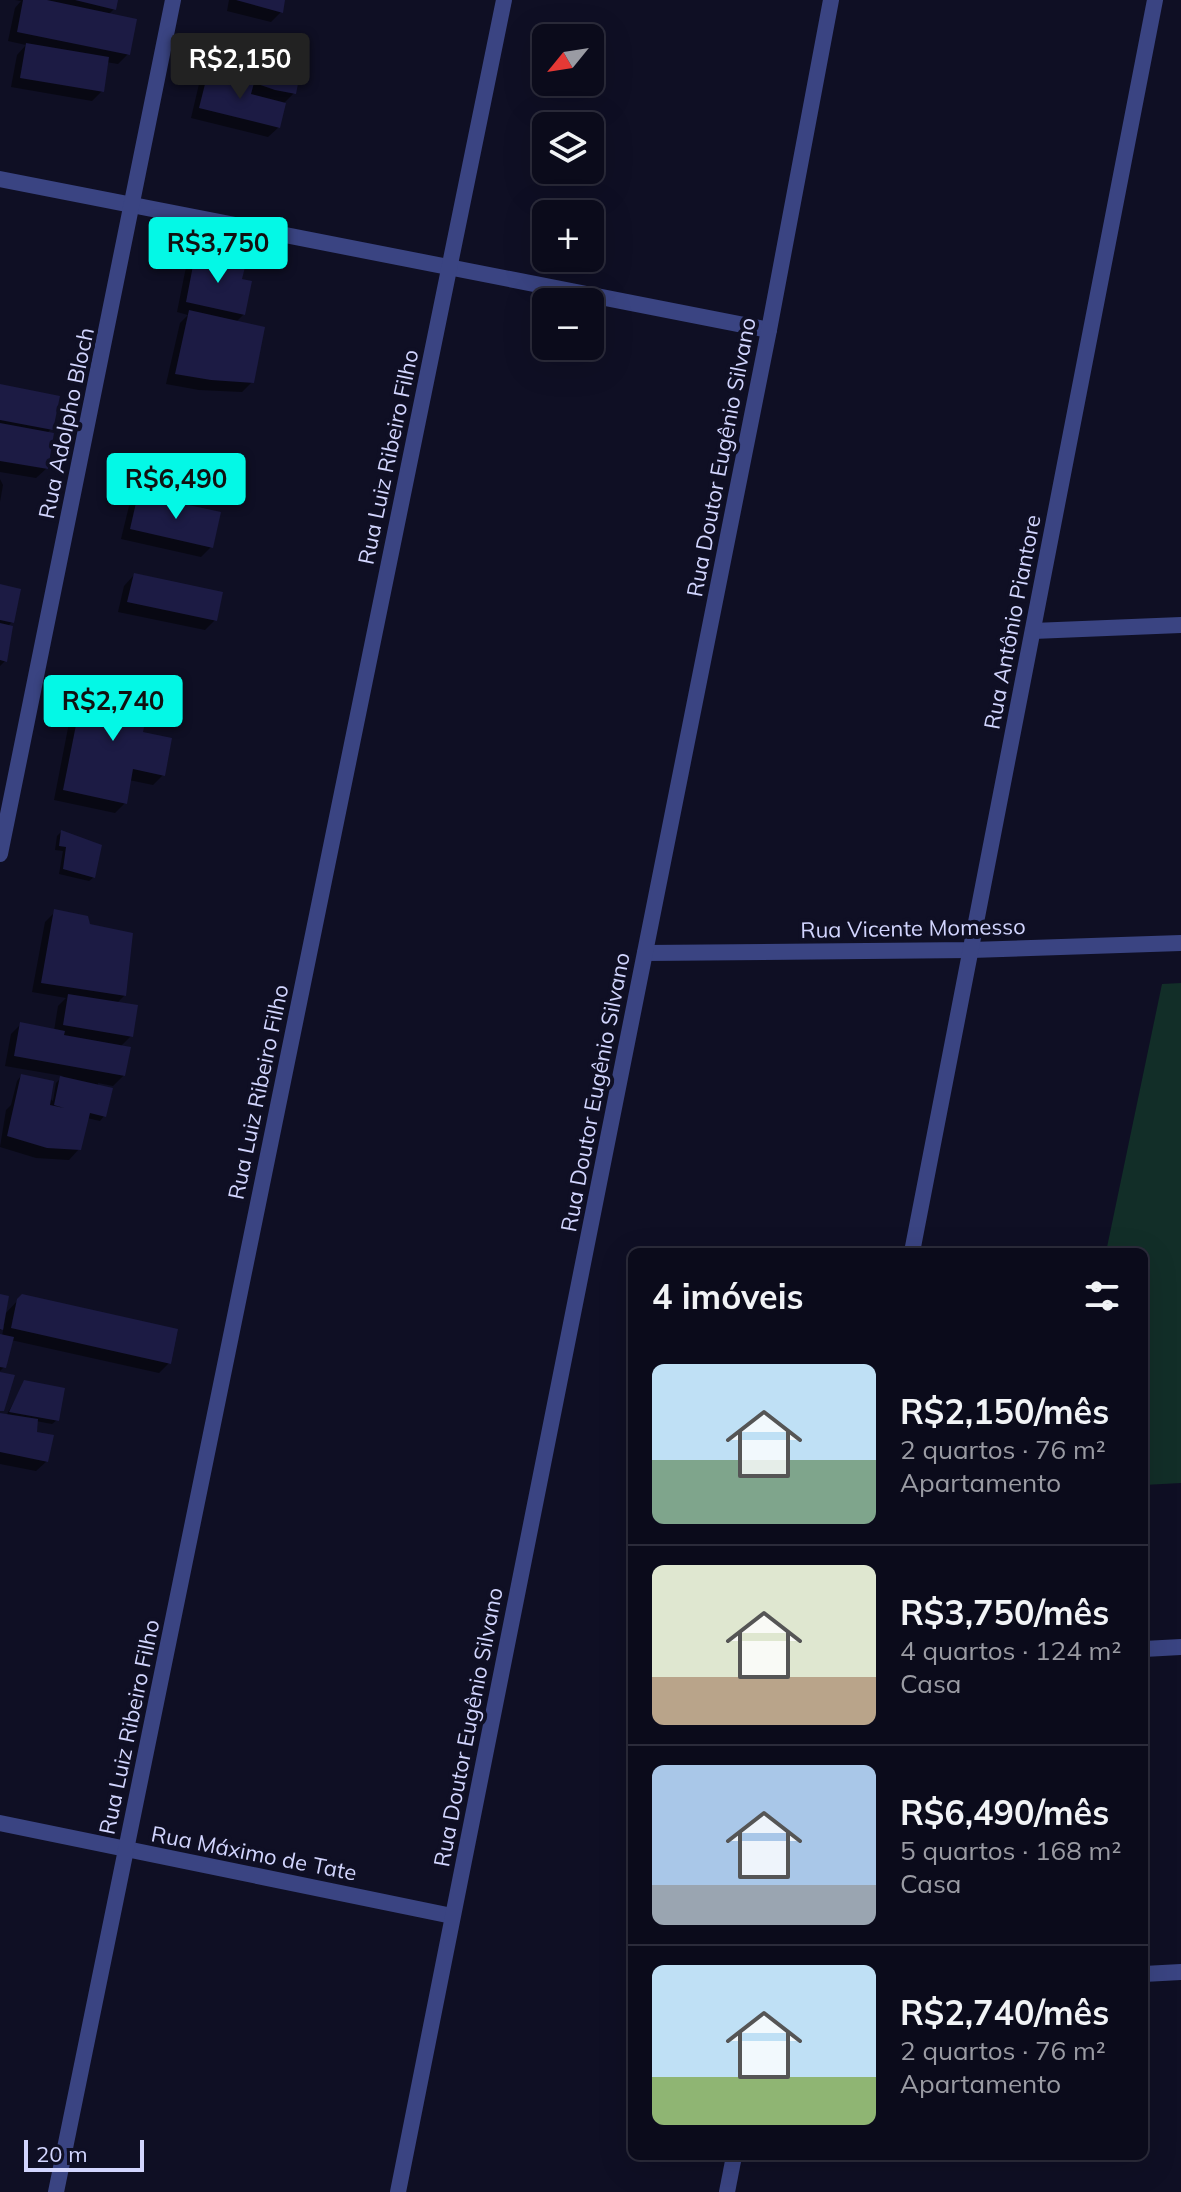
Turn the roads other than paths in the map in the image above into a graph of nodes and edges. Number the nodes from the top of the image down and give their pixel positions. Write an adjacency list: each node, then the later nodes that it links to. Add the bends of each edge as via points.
1 (173, 0): 6 (street, Rua Adolpho Bloch)
2 (504, 0): 7 (street, Rua Luiz Ribeiro Filho)
3 (831, 0): 8 (street, Rua Doutor Eugênio Silvano)
4 (1155, 0): 10 (street, Rua Antônio Piantore)
5 (0, 179): 6 (street)
6 (133, 205): 7 (street); 11 (street, Rua Adolpho Bloch)
7 (449, 267): 8 (street); 19 (street, Rua Luiz Ribeiro Filho)
8 (769, 330): 14 (street, Rua Doutor Eugênio Silvano)
9 (1181, 625): 10 (street)
10 (1033, 631): 13 (street, Rua Antônio Piantore)
11 (0, 854)
12 (1181, 943): 13 (street, Rua Vicente Momesso)
13 (971, 950): 14 (street, Rua Vicente Momesso); 15 (street, Rua Antônio Piantore)
14 (645, 953): 20 (street, Rua Doutor Eugênio Silvano)
15 (913, 1248)
16 (1181, 1647): 17 (street)
17 (1148, 1649)
18 (0, 1823): 19 (street, Rua Máximo de Tate)
19 (126, 1849): 20 (street, Rua Máximo de Tate); 24 (street, Rua Luiz Ribeiro Filho)
20 (452, 1916): 25 (street, Rua Doutor Eugênio Silvano)
21 (1181, 1972): 22 (street)
22 (1148, 1974)
23 (733, 2160): 26 (street)
24 (56, 2192)
25 (398, 2192)
26 (727, 2192)

